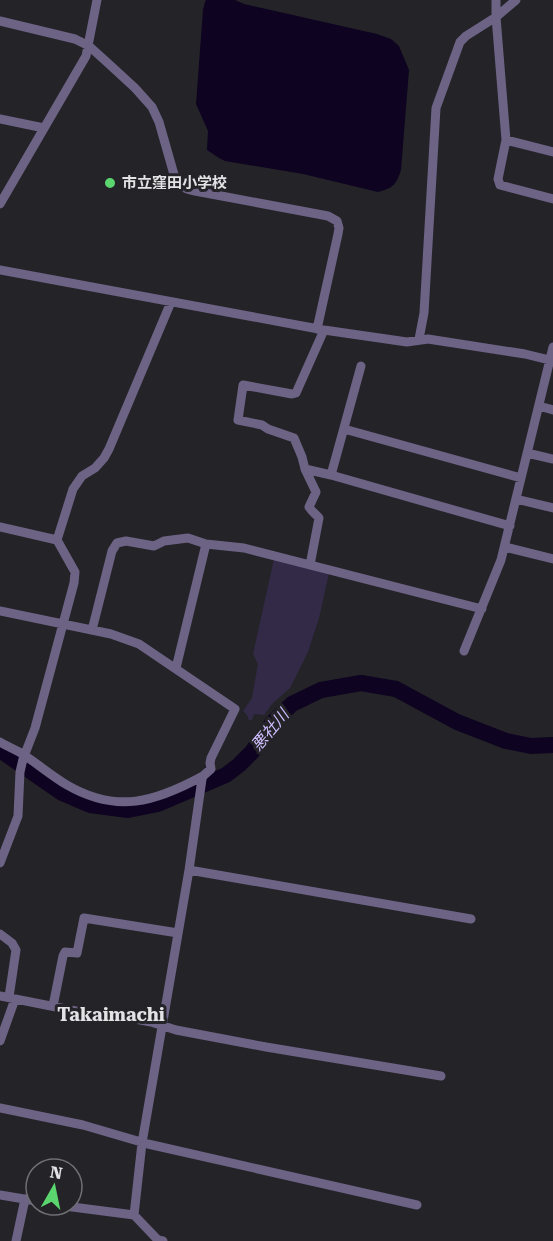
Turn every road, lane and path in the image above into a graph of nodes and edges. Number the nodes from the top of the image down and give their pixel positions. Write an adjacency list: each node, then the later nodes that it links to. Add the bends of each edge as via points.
1 (97, 0): 6 (street)
2 (496, 0): 4 (street)
3 (516, 0): 4 (street)
4 (496, 17): 9 (street); 16 (street, via 460,42 436,108 424,313)
5 (0, 21): 6 (street)
6 (89, 46): 8 (street); 15 (street, via 152,107 180,186 337,221 339,228)
7 (0, 119): 8 (street)
8 (44, 128): 12 (street)
9 (506, 140): 10 (street); 11 (street, via 500,185)
10 (553, 152)
11 (553, 199)
12 (0, 204)
13 (0, 270): 14 (street)
14 (171, 302): 15 (street); 32 (street, via 104,459 82,476 73,489)
15 (320, 330): 16 (street, via 407,342); 25 (street, via 296,393 243,385 241,392 238,420 294,438)
16 (418, 339): 18 (street)
17 (553, 347): 18 (street)
18 (551, 361): 20 (street)
19 (361, 366): 22 (street)
20 (539, 406): 21 (street); 23 (street)
21 (553, 410)
22 (344, 429): 26 (street); 27 (street)
23 (528, 453): 24 (street); 27 (street)
24 (553, 459)
25 (305, 469): 26 (street); 36 (street, via 316,492 309,507 319,518)
26 (331, 475): 30 (street)
27 (521, 478): 28 (street)
28 (516, 499): 29 (street); 30 (street)
29 (553, 508)
30 (510, 526): 34 (street)
31 (0, 527): 32 (street)
32 (57, 540): 39 (street, via 75,572)
33 (206, 544): 36 (street, via 244,548); 40 (street, via 188,538 154,546 117,543); 42 (street)
34 (505, 547): 35 (street); 37 (street)
35 (553, 559)
36 (310, 565): 37 (street)
37 (482, 609): 41 (street)
38 (0, 611): 39 (street)
39 (63, 624): 40 (street); 44 (street)
40 (92, 630): 42 (street, via 139,644)
41 (464, 651)
42 (176, 668): 45 (street, via 235,709 211,758 211,769)
43 (0, 742): 44 (street)
44 (24, 757): 45 (street, via 88,796 110,802 148,800); 46 (street, via 18,816)
45 (203, 778): 47 (street)
46 (1, 858)
47 (189, 870): 48 (street); 49 (street)
48 (471, 919)
49 (178, 933): 52 (street, via 84,918 77,953 65,952 63,956); 53 (street)
50 (0, 934): 51 (street, via 16,950)
51 (8, 997): 52 (street); 54 (street)
52 (53, 1006): 53 (street)
53 (163, 1026): 55 (street); 57 (street)
54 (0, 1041)
55 (441, 1076)
56 (0, 1108): 57 (street, via 83,1125)
57 (142, 1143): 61 (street); 63 (street)
58 (0, 1195): 59 (street)
59 (24, 1199)
60 (24, 1204): 64 (street)
61 (417, 1204)
62 (84, 1209): 63 (street)
63 (134, 1215): 65 (street)
64 (16, 1241)
65 (159, 1241)

